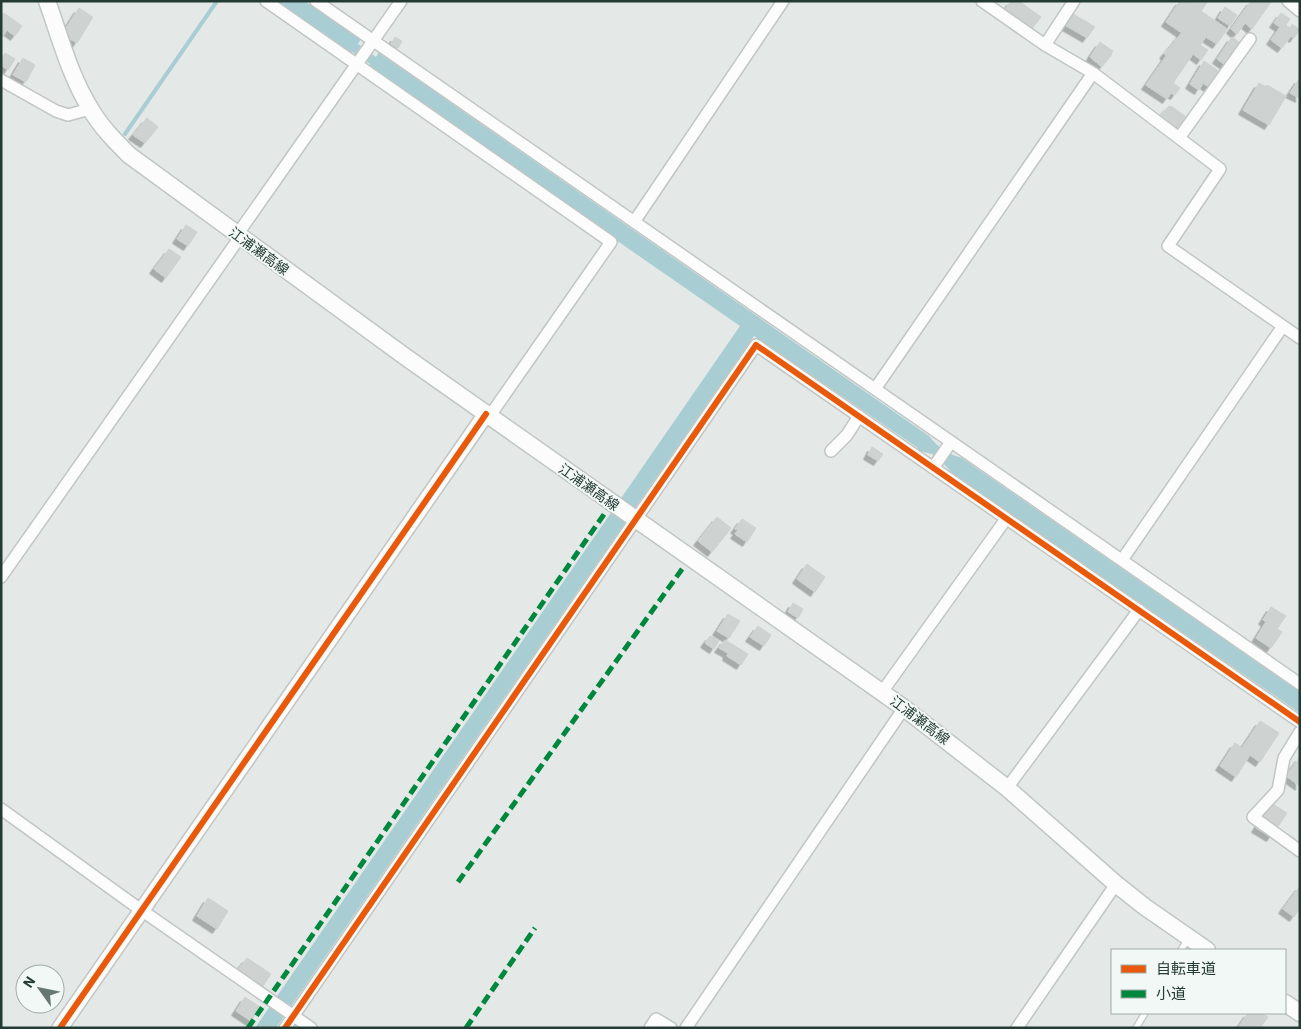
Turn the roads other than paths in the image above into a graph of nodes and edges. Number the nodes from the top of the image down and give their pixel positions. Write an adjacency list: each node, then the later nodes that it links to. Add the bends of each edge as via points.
1 (47, 1): 16 (main road, 江浦瀬高線, via 76,81)
2 (266, 1): 13 (street)
3 (316, 1): 11 (street)
4 (400, 1): 11 (street)
5 (783, 1): 18 (street)
6 (982, 1): 12 (street)
7 (1074, 1): 12 (street)
8 (1288, 1): 9 (street)
9 (1300, 11)
10 (1250, 39): 17 (street)
11 (370, 44): 13 (street); 18 (street)
12 (1045, 45): 14 (street)
13 (357, 63): 19 (street); 23 (street, via 611,242)
14 (1093, 73): 17 (street); 22 (street)
15 (1, 80): 16 (street, via 68,115)
16 (90, 109): 19 (main road, 江浦瀬高線, via 129,155)
17 (1180, 138): 20 (street, via 1220,169 1168,246)
18 (634, 222): 22 (street)
19 (239, 236): 23 (main road, 江浦瀬高線); 31 (street)
20 (1283, 326): 21 (street); 30 (street)
21 (1300, 338)
22 (875, 389): 25 (street)
23 (488, 415): 28 (main road, 江浦瀬高線); 42 (street)
24 (859, 416): 26 (street); 27 (street); 28 (street, via 756,345)
25 (948, 446): 27 (street); 30 (street)
26 (831, 451)
27 (936, 464): 29 (street)
28 (634, 518): 34 (main road, 江浦瀬高線); 47 (street)
29 (1006, 518): 32 (street); 34 (street)
30 (1122, 560): 33 (street)
31 (1, 577)
32 (1138, 610): 36 (street); 38 (street)
33 (1300, 684)
34 (882, 692): 35 (main road, 江浦瀬高線)
35 (904, 708): 38 (main road, 江浦瀬高線); 54 (street)
36 (1300, 722)
37 (1300, 732): 40 (street, via 1284,758 1278,790 1253,817)
38 (1007, 788): 41 (main road, 江浦瀬高線)
39 (2, 811): 42 (street)
40 (1300, 851)
41 (1116, 884): 43 (main road, 江浦瀬高線); 55 (street)
42 (142, 910): 47 (street); 49 (street)
43 (1185, 944): 44 (main road, 江浦瀬高線)
44 (1203, 949)
45 (1286, 1004): 46 (main road)
46 (1300, 1013)
47 (291, 1014): 50 (street); 51 (street)
48 (1143, 1014): 56 (lane)
49 (60, 1028)
50 (285, 1028)
51 (311, 1028)
52 (650, 1028): 53 (street, via 656,1020)
53 (671, 1028)
54 (686, 1028)
55 (1017, 1028)
56 (1136, 1028)

